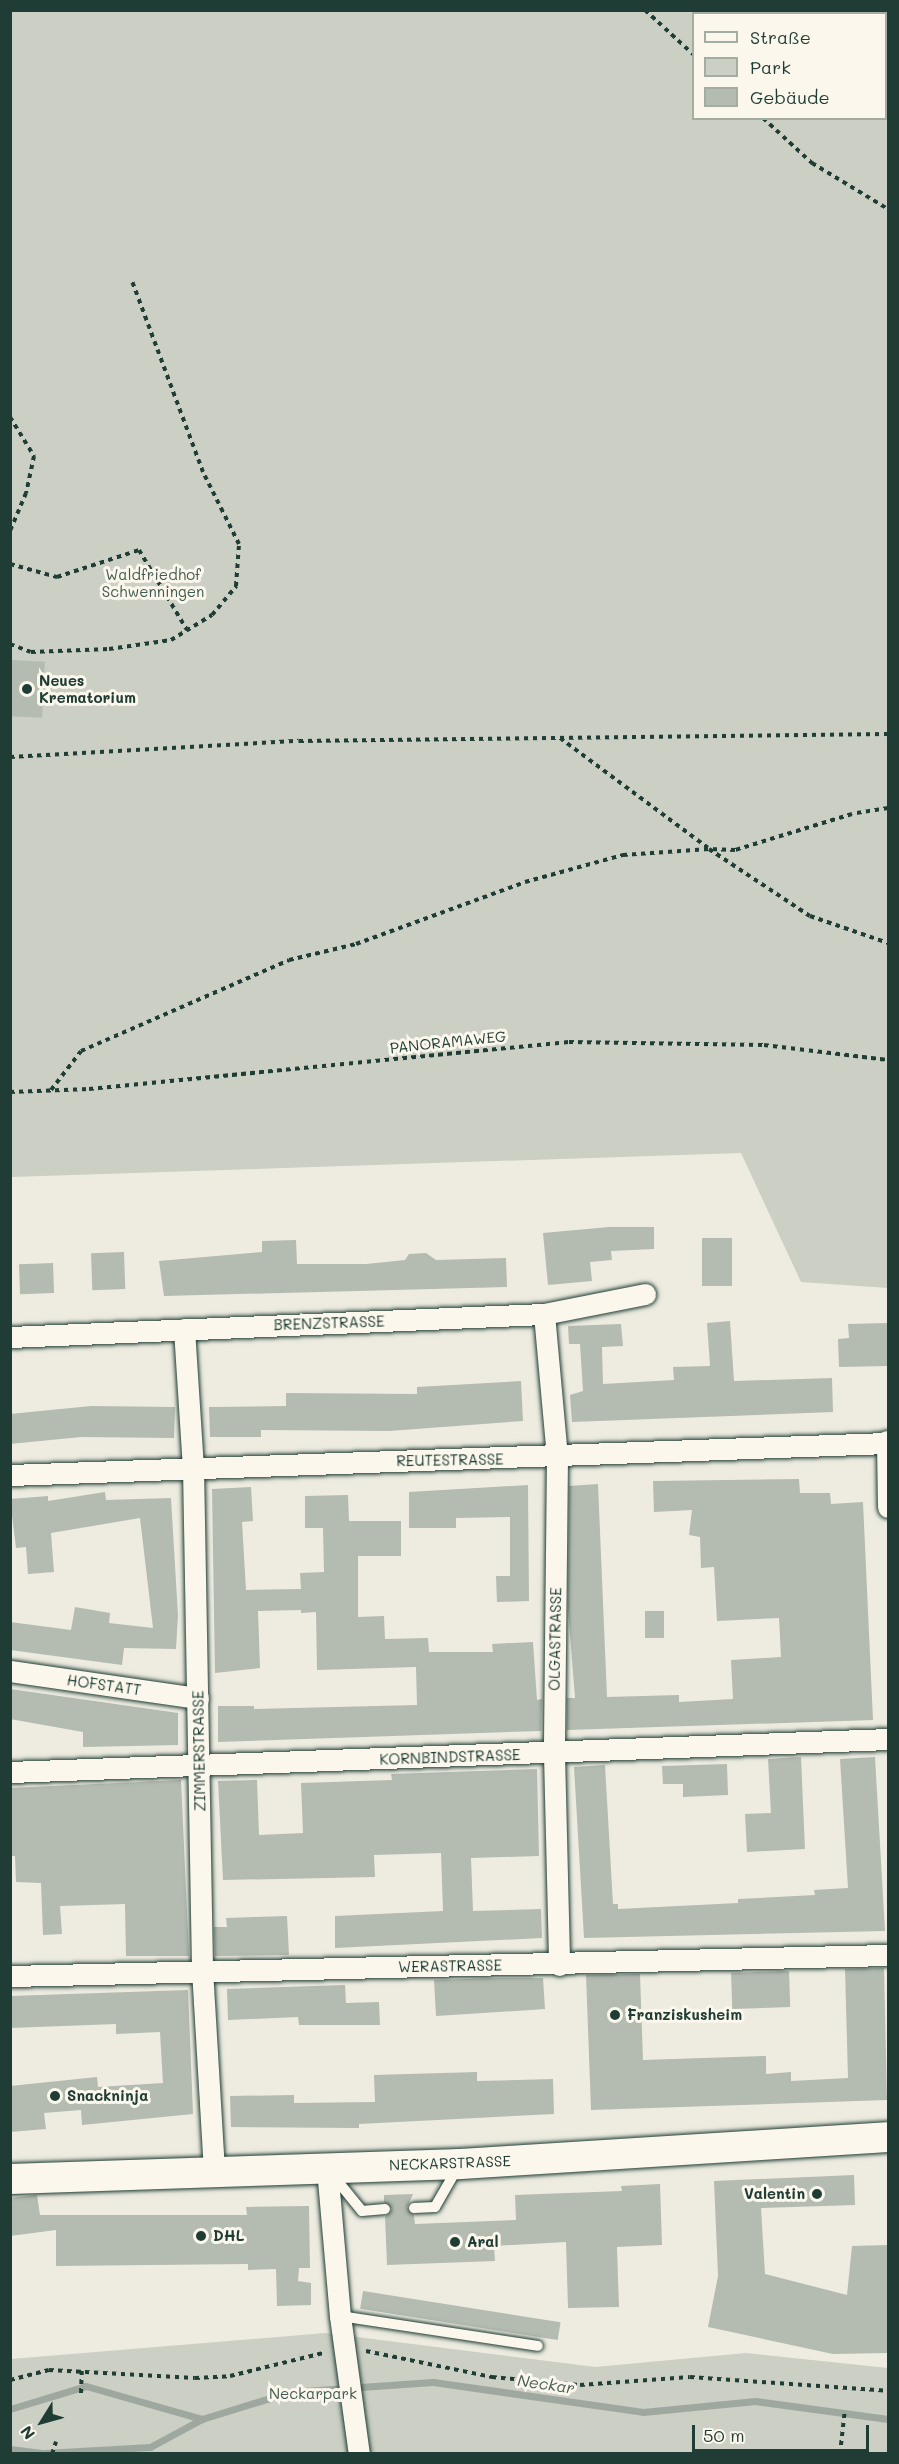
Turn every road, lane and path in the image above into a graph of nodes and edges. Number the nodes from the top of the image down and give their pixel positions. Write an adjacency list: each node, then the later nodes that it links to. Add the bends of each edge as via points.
1 (645, 10): 2 (path)
2 (692, 54)
3 (765, 120): 4 (path, via 812,163)
4 (888, 209)
5 (132, 282): 9 (path, via 203,472 239,544 236,586 212,615)
6 (10, 417): 7 (path, via 34,456 26,493)
7 (10, 531)
8 (10, 564): 9 (path, via 57,577 139,550)
9 (187, 630): 10 (path, via 171,640 109,649 31,652)
10 (10, 644)
11 (888, 734): 12 (path)
12 (559, 738): 13 (path, via 299,741); 15 (path)
13 (10, 757)
14 (888, 808): 15 (path, via 852,814 735,850)
15 (709, 849): 16 (path, via 810,916); 18 (path, via 623,855 525,882 356,944 289,960 81,1051)
16 (888, 943)
17 (888, 1060): 18 (path, PANORAMAWEG, via 764,1045 569,1042)
18 (51, 1090): 19 (path, PANORAMAWEG)
19 (10, 1092)
20 (645, 1294): 21 (street, BRENZSTRASSE)
21 (544, 1314): 22 (street, BRENZSTRASSE); 25 (street, OLGASTRASSE)
22 (183, 1329): 23 (street, BRENZSTRASSE); 26 (street, ZIMMERSTRASSE)
23 (10, 1337)
24 (888, 1442): 25 (street, REUTESTRASSE); 28 (street)
25 (557, 1457): 26 (street, REUTESTRASSE); 32 (street, OLGASTRASSE)
26 (193, 1467): 27 (street, REUTESTRASSE); 30 (street, ZIMMERSTRASSE)
27 (10, 1475)
28 (888, 1507)
29 (10, 1671): 30 (street, HOFSTATT)
30 (198, 1698): 33 (street, ZIMMERSTRASSE)
31 (888, 1739): 32 (street, KORNBINDSTRASSE)
32 (554, 1754): 33 (street, KORNBINDSTRASSE); 36 (street, OLGASTRASSE)
33 (200, 1764): 34 (street, KORNBINDSTRASSE); 37 (street, ZIMMERSTRASSE)
34 (10, 1772)
35 (888, 1955): 36 (street, WERASTRASSE)
36 (559, 1965): 37 (street, WERASTRASSE)
37 (202, 1969): 38 (street, WERASTRASSE); 42 (street, ZIMMERSTRASSE)
38 (10, 1976)
39 (888, 2137): 40 (main road, NECKARSTRASSE)
40 (460, 2164): 41 (main road, NECKARSTRASSE); 44 (lane, via 435,2207)
41 (327, 2168): 42 (main road, NECKARSTRASSE); 45 (lane, via 362,2211); 46 (street)
42 (214, 2173): 43 (main road, NECKARSTRASSE)
43 (10, 2179)
44 (414, 2208)
45 (385, 2210)
46 (340, 2316): 47 (lane); 48 (street)
47 (538, 2346)
48 (345, 2354): 49 (path, via 230,2376 195,2378); 51 (path, via 492,2377 580,2385 690,2377); 56 (street)
49 (82, 2369): 50 (path, via 49,2370); 52 (path)
50 (10, 2380)
51 (888, 2391)
52 (81, 2393)
53 (845, 2409): 57 (path)
54 (56, 2442): 55 (path)
55 (52, 2454)
56 (359, 2454)
57 (840, 2454)

